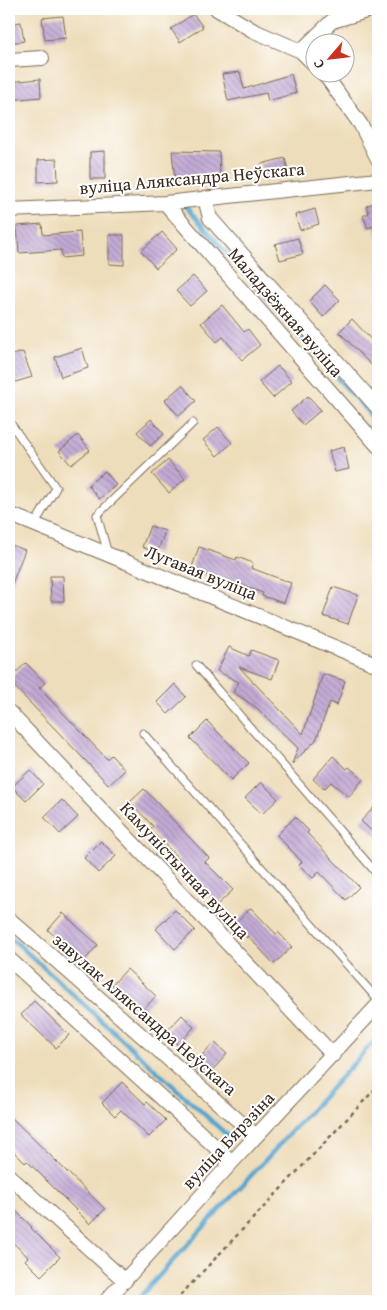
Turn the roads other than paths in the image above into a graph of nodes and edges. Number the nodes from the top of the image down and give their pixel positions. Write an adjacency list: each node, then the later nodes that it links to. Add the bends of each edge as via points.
1 (217, 9): 3 (street, via 254,31)
2 (373, 9): 3 (street, via 332,21)
3 (301, 51): 4 (street)
4 (304, 54)
5 (42, 58): 6 (street)
6 (9, 60)
7 (330, 82): 8 (street, via 361,125)
8 (378, 159)
9 (378, 180): 10 (street, вуліца Аляксандра Неўскага)
10 (205, 198): 11 (street, вуліца Аляксандра Неўскага); 13 (street, Маладзёжная вуліца, via 210,218)
11 (165, 202): 12 (street, вуліца Аляксандра Неўскага); 16 (street, Маладзёжная вуліца)
12 (9, 210)
13 (378, 408)
14 (9, 421): 18 (lane, via 56,488)
15 (193, 424): 19 (lane, via 97,515)
16 (378, 446)
17 (9, 514): 18 (street, Лугавая вуліца)
18 (34, 524): 19 (street, Лугавая вуліца)
19 (108, 555): 21 (street, Лугавая вуліца)
20 (196, 665): 24 (lane)
21 (378, 665)
22 (9, 712): 29 (street, Камуністычная вуліца)
23 (143, 733): 27 (lane)
24 (378, 875)
25 (9, 919): 30 (street, завулак Аляксандра Неўскага)
26 (9, 959): 31 (street)
27 (378, 1000)
28 (378, 1005): 29 (street, вуліца Бярэзіна)
29 (333, 1055): 30 (street, вуліца Бярэзіна)
30 (256, 1136): 31 (street, вуліца Бярэзіна)
31 (232, 1162): 33 (street, вуліца Бярэзіна)
32 (9, 1176): 33 (street)
33 (125, 1281): 34 (street, вуліца Бярэзіна)
34 (106, 1301)

